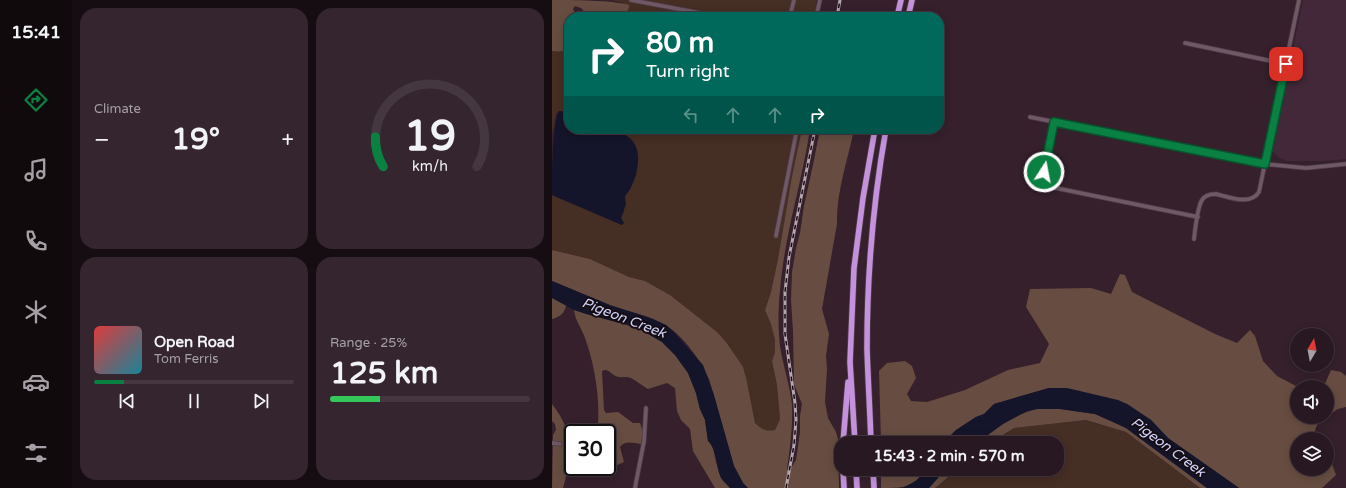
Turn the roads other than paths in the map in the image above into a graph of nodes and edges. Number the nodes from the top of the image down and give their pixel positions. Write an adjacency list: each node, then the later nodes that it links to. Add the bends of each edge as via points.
1 (631, 0): 7 (street)
2 (794, 0): 9 (street)
3 (820, 0): 10 (street)
4 (901, 0): 11 (highway)
5 (912, 0): 12 (highway)
6 (1299, 0): 14 (street)
7 (646, 1): 8 (street)
8 (698, 12)
9 (791, 12)
10 (817, 12)
11 (898, 12)
12 (909, 12)
13 (1185, 43): 14 (street)
14 (1286, 64): 20 (street)
15 (1030, 117): 16 (street)
16 (1054, 122): 20 (street); 22 (street, via 1041,185)
17 (796, 134): 23 (street)
18 (874, 134): 25 (highway, via 854,268)
19 (885, 134): 29 (highway, via 870,265 868,350)
20 (1265, 164): 21 (street, via 1306,168); 22 (street, via 1256,196 1244,200 1209,195 1203,198)
21 (1346, 164)
22 (1198, 217): 24 (street)
23 (776, 236)
24 (1194, 239)
25 (850, 362): 27 (highway); 28 (highway)
26 (646, 408): 34 (street, via 644,441)
27 (844, 436)
28 (855, 436)
29 (871, 436)
30 (552, 443): 31 (street)
31 (560, 444)
32 (844, 476): 35 (highway)
33 (856, 476): 36 (highway)
34 (635, 488)
35 (844, 488)
36 (857, 488)

